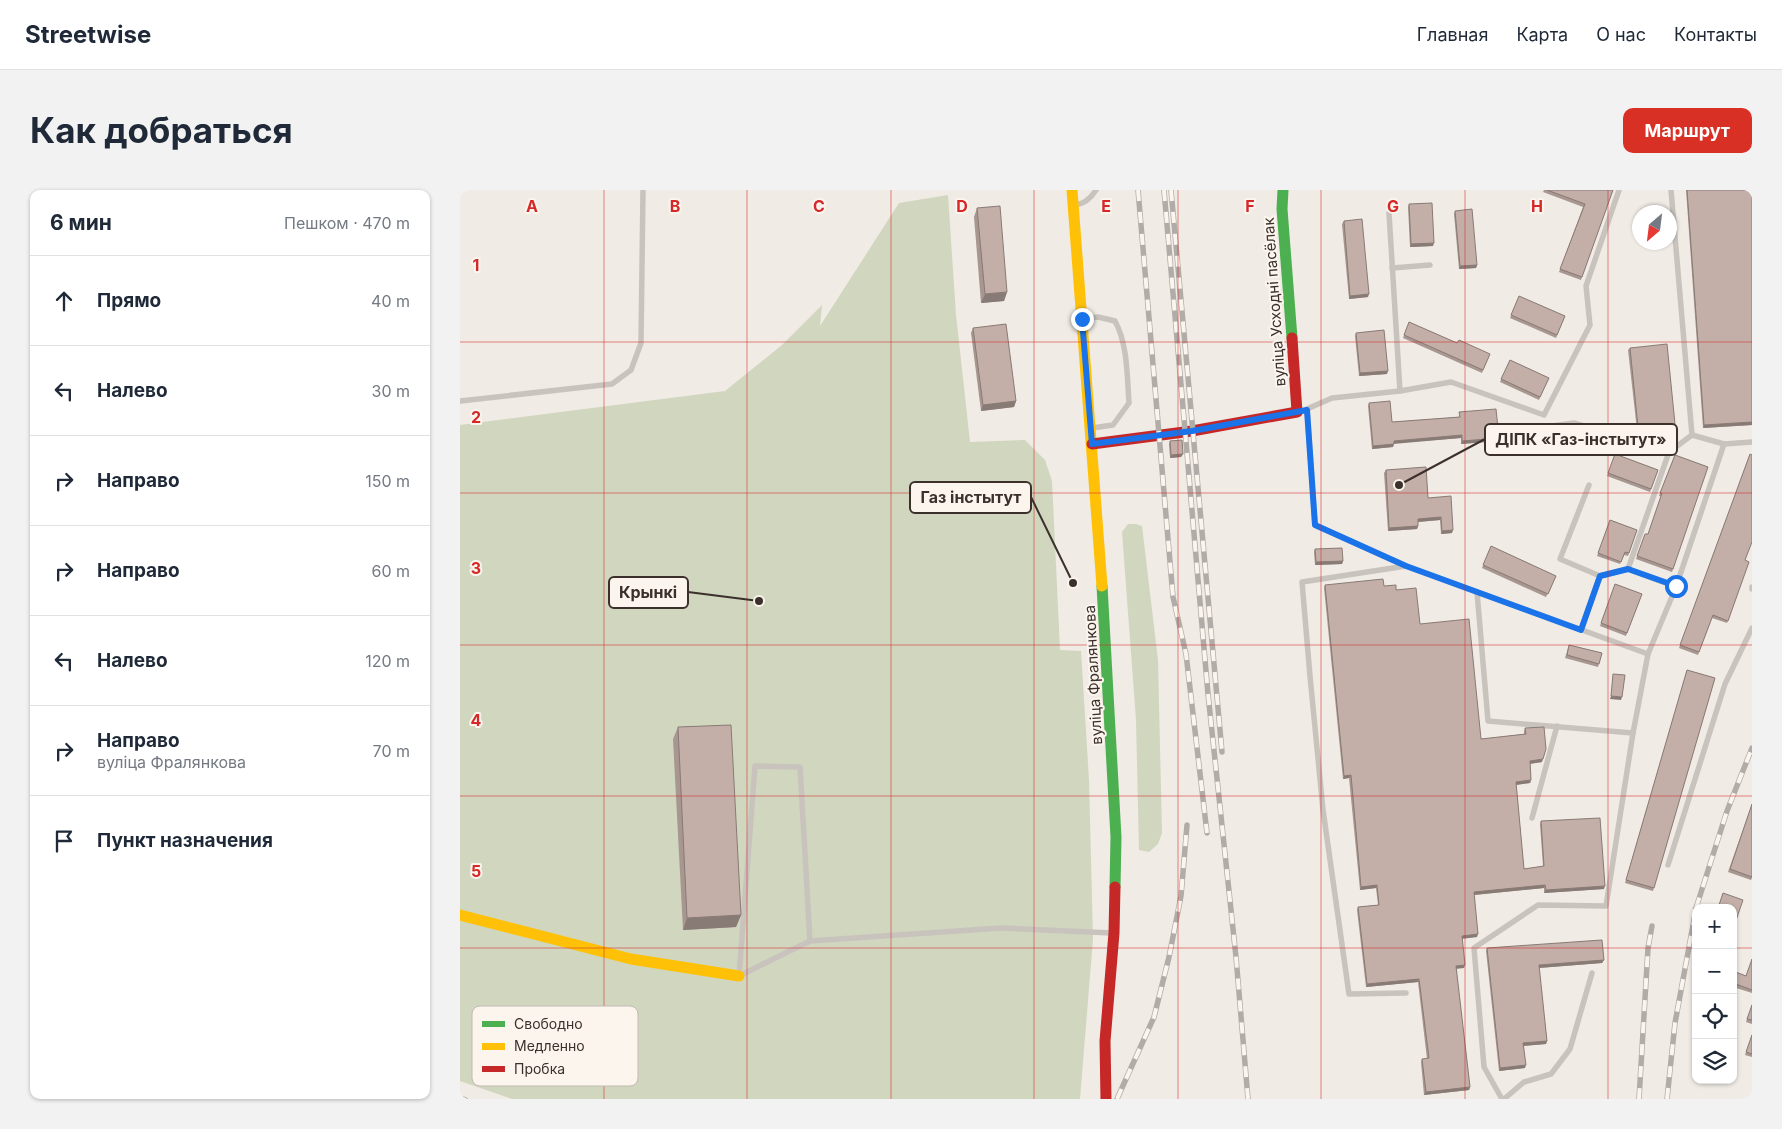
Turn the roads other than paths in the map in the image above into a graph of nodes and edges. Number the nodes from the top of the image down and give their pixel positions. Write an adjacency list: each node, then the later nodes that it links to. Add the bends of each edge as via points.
1 (643, 190): 13 (lane, via 641,344 631,370 612,384)
2 (1072, 190): 7 (main road, вуліца Фралянкова)
3 (1096, 190): 7 (lane, via 1082,204)
4 (1283, 190): 14 (main road, вуліца Усходні пасёлак, via 1282,209)
5 (1619, 190): 12 (lane, via 1586,286 1590,325 1544,415 1451,382)
6 (1671, 190): 17 (lane)
7 (1073, 206): 11 (main road, вуліца Фралянкова)
8 (1389, 213): 10 (lane)
9 (1430, 266): 10 (lane)
10 (1392, 268): 12 (lane)
11 (1082, 319): 15 (main road, вуліца Фралянкова); 15 (lane, via 1098,317 1115,321 1120,331 1129,403 1113,425)
12 (1400, 391): 14 (lane, via 1332,398)
13 (460, 401)
14 (1302, 411): 19 (main road, via 1192,431); 23 (lane, via 1315,525)
15 (1091, 428): 19 (main road, вуліца Фралянкова)
16 (1505, 432): 21 (lane, via 1574,423)
17 (1692, 435): 20 (lane); 21 (lane)
18 (1752, 442): 20 (lane)
19 (1092, 444): 36 (main road, вуліца Фралянкова, via 1116,837)
20 (1724, 444): 26 (lane)
21 (1669, 452): 24 (lane)
22 (1589, 485): 25 (lane, via 1560,559)
23 (1406, 566): 27 (lane); 40 (lane, via 1302,582 1323,810 1348,994)
24 (1628, 569): 25 (lane); 26 (lane)
25 (1600, 576): 29 (lane)
26 (1676, 586): 30 (lane)
27 (1477, 592): 29 (lane); 31 (lane, via 1488,721)
28 (1752, 628): 34 (lane, via 1725,684)
29 (1581, 630): 30 (lane)
30 (1648, 654): 32 (lane)
31 (1557, 726): 32 (lane); 33 (lane)
32 (1633, 733): 42 (lane, via 1606,906 1538,906 1474,948 1484,1067)
33 (1532, 818)
34 (1668, 865)
35 (460, 915): 39 (main road, via 631,959)
36 (1114, 933): 37 (lane, via 1000,928); 41 (main road, вуліца Фралянкова, via 1105,1041)
37 (810, 941): 39 (lane); 39 (lane, via 800,767 755,766)
38 (1592, 973): 42 (lane, via 1570,1049 1551,1074 1524,1082)
39 (739, 976)
40 (1406, 993)
41 (1106, 1099)
42 (1503, 1099)

